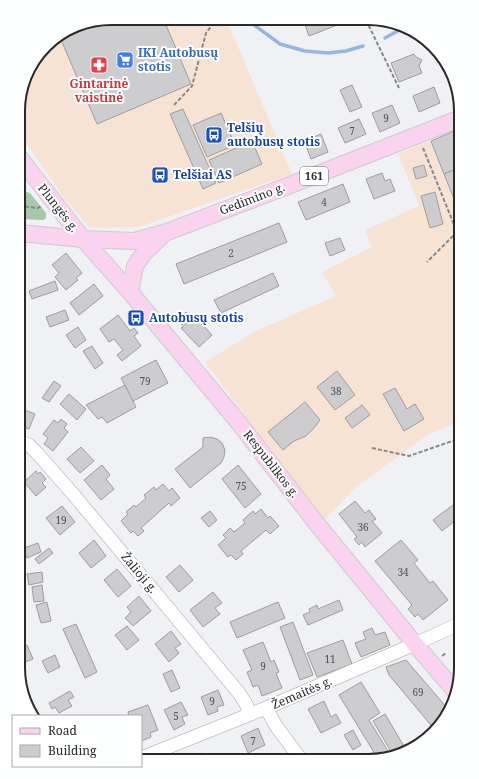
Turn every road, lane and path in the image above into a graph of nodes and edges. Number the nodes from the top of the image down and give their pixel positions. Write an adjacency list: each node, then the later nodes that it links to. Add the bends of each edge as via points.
1 (212, 25): 4 (path, via 206,33 192,86)
2 (368, 25): 3 (path)
3 (399, 88)
4 (174, 105)
5 (454, 121): 6 (main road, Gedimino g. / 161)
6 (418, 135): 10 (path); 11 (main road, Gedimino g. / 161)
7 (25, 176): 8 (main road, Plungės g.)
8 (52, 200): 9 (path, via 38,208); 14 (main road, Plungės g.)
9 (25, 207)
10 (454, 225)
11 (167, 232): 14 (main road, Gedimino g. / 161, via 134,241); 16 (main road, via 144,252 135,266)
12 (25, 234): 14 (main road, Gedimino g.)
13 (454, 235): 15 (path)
14 (83, 239): 16 (main road, Respublikos g.)
15 (427, 262)
16 (130, 292): 21 (main road, Respublikos g., via 239,423)
17 (454, 440): 19 (path, via 409,456)
18 (25, 443): 24 (street, Žalioji g., via 73,494 239,693)
19 (372, 448)
20 (454, 626): 21 (street, Žemaitės g.)
21 (414, 644): 22 (main road, Respublikos g.); 23 (street, Žemaitės g.)
22 (451, 687)
23 (266, 708): 24 (street, Žemaitės g.); 26 (street)
24 (250, 714): 25 (street, Žemaitės g.)
25 (151, 754)
26 (297, 754)

